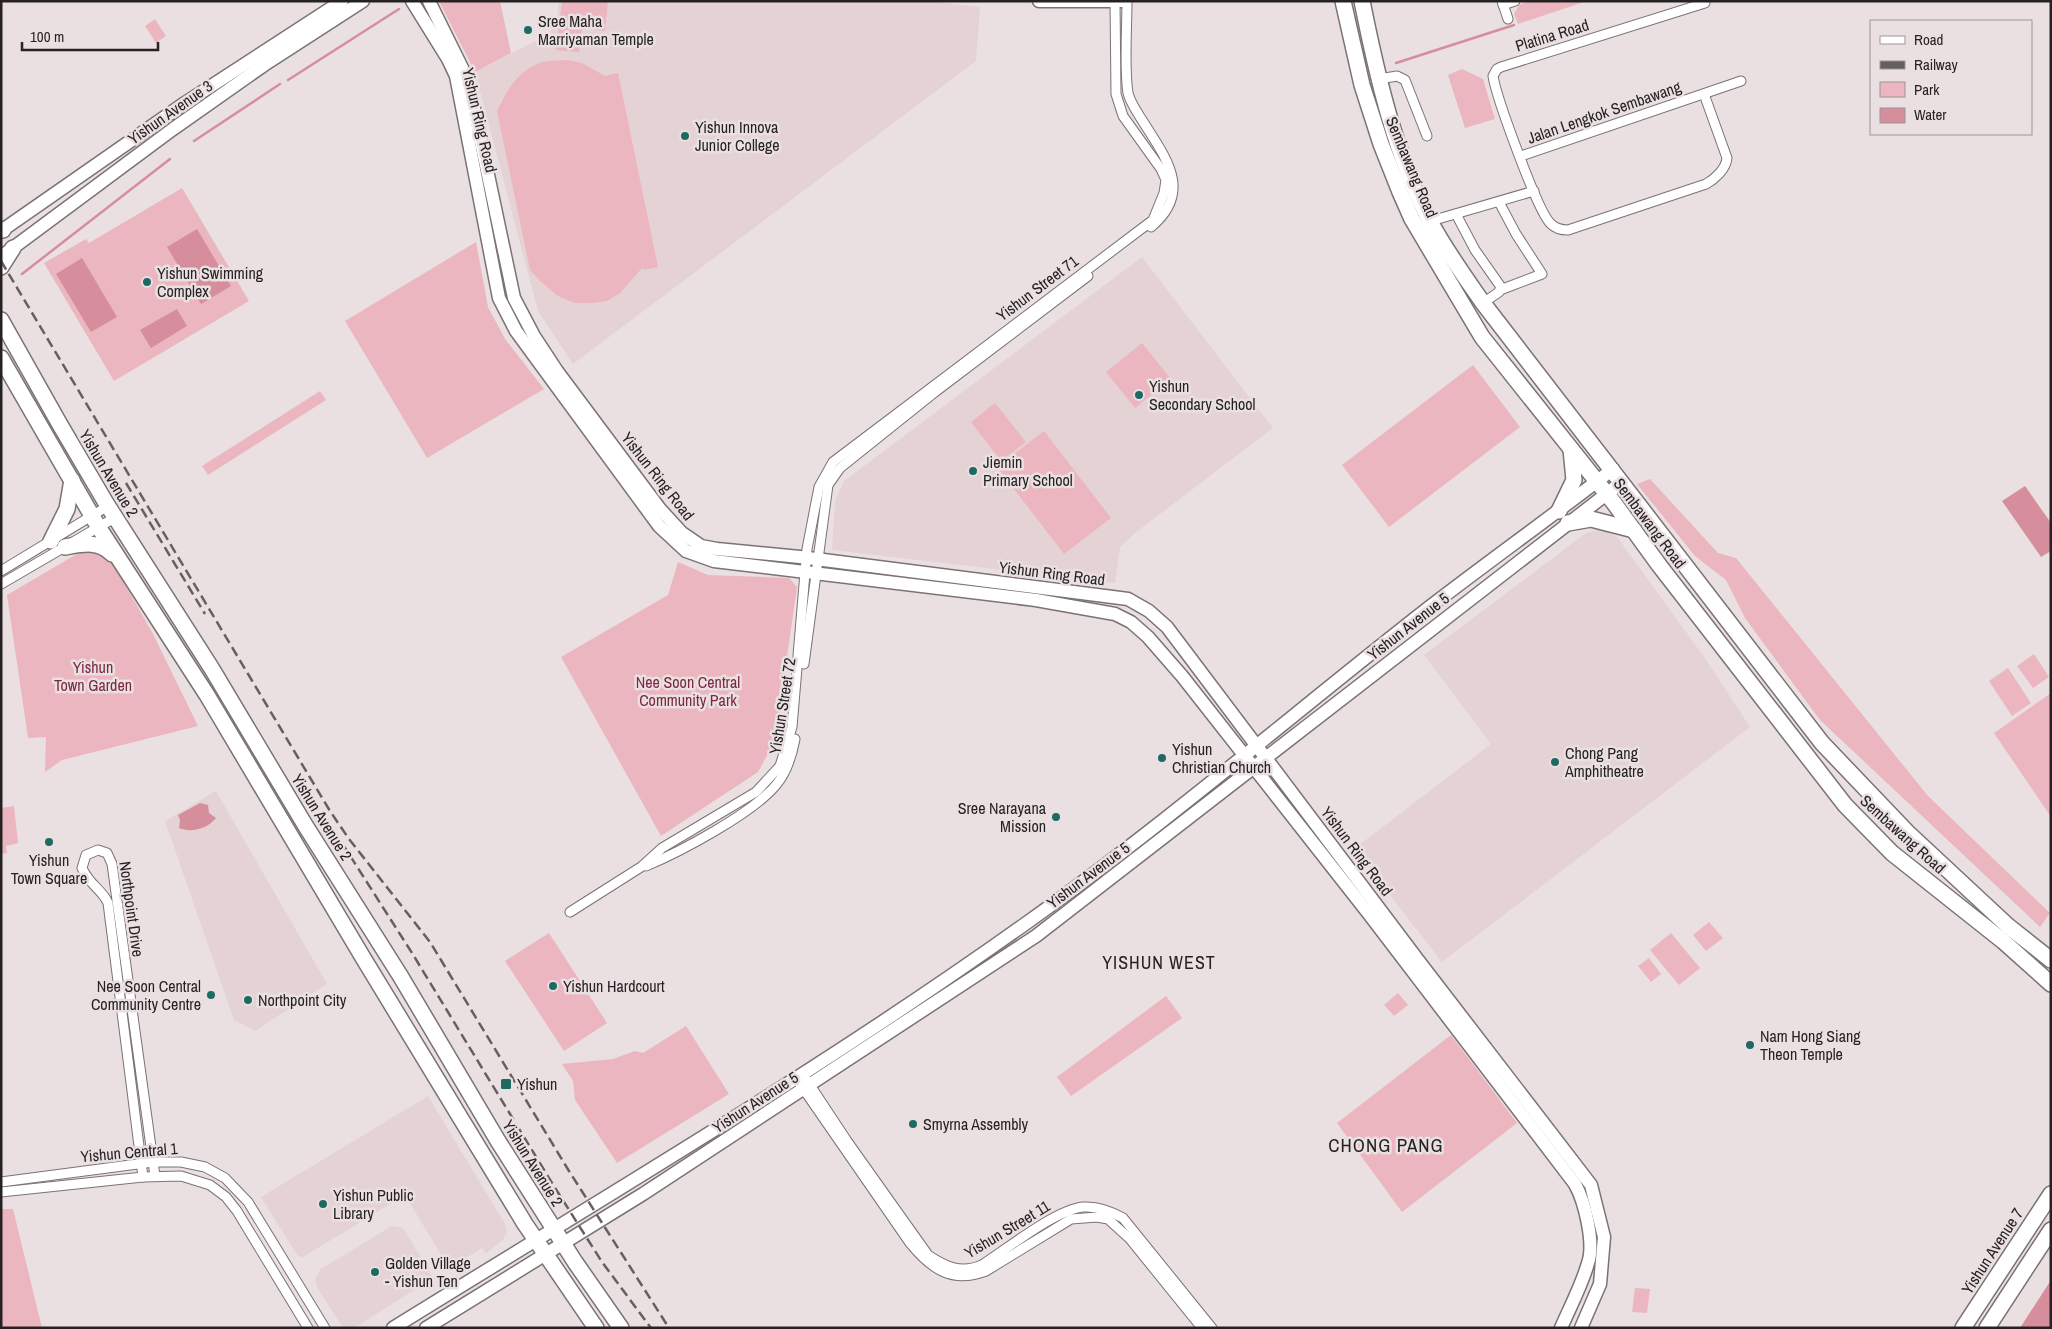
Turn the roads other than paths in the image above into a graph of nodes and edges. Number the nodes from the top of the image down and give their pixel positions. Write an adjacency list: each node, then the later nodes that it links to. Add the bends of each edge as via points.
1 (342, 1): 25 (main road, Yishun Avenue 3, via 185,103)
2 (363, 1): 26 (main road, Yishun Avenue 3, via 189,118)
3 (412, 1): 45 (main road, Yishun Ring Road, via 456,76 499,298 516,332 651,516 678,545 714,561)
4 (429, 1): 45 (main road, Yishun Ring Road, via 468,80 511,289 539,344 660,509 682,533 701,546 717,550)
5 (1039, 1): 9 (main road)
6 (1126, 1): 9 (main road); 17 (street, Yishun Street 71, via 1128,94)
7 (1362, 1): 14 (main road, Sembawang Road)
8 (1515, 1): 10 (street)
9 (1115, 2): 18 (street, Yishun Street 71, via 1116,94)
10 (1502, 3): 13 (street)
11 (1705, 3): 20 (street, Platina Road, via 1497,69 1494,81)
12 (1341, 5): 32 (main road, Sembawang Road, via 1381,144 1412,219 1482,337)
13 (1508, 19)
14 (1379, 79): 19 (street, via 1397,76 1405,80); 24 (main road, Sembawang Road, via 1400,146)
15 (1740, 81): 16 (street, Jalan Lengkok Sembawang)
16 (1704, 94): 20 (street, Jalan Lengkok Sembawang); 21 (street, Jalan Lengkok Sembawang, via 1728,158 1710,182 1568,230 1550,223)
17 (1135, 108): 18 (street); 45 (street, Yishun Street 71, via 1174,178 1169,206 1161,219 840,468 828,485)
18 (1123, 116): 45 (street, Yishun Street 71, via 1166,180 1153,220 833,462 819,487)
19 (1428, 136)
20 (1520, 156): 21 (street, Jalan Lengkok Sembawang)
21 (1534, 191): 22 (street)
22 (1499, 202): 23 (street); 28 (street, via 1542,274)
23 (1456, 214): 24 (street); 28 (street)
24 (1431, 221): 29 (main road, Sembawang Road)
25 (2, 230)
26 (7, 252): 27 (main road)
27 (1, 267)
28 (1500, 290): 29 (street)
29 (1483, 303): 33 (main road, Sembawang Road)
30 (1, 320): 38 (main road, Yishun Avenue 2)
31 (1, 358): 34 (main road)
32 (1571, 450): 35 (main road, Sembawang Road); 39 (main road, via 1574,480)
33 (1612, 469): 35 (main road, Yishun Avenue 5); 36 (main road, Sembawang Road)
34 (72, 480): 40 (main road); 42 (main road, via 67,509)
35 (1597, 481): 37 (main road, Sembawang Road); 39 (main road, Yishun Avenue 5)
36 (1622, 482): 37 (main road, Yishun Avenue 5); 53 (main road, Sembawang Road, via 1822,743 1913,837 2008,926)
37 (1607, 494): 39 (main road, Yishun Avenue 5); 41 (main road, Sembawang Road)
38 (112, 512): 40 (street); 40 (street); 64 (main road, Yishun Avenue 2, via 212,669)
39 (1564, 517): 41 (main road, via 1591,519); 48 (main road, Yishun Avenue 5, via 1425,611); 50 (main road, Yishun Avenue 5)
40 (95, 522): 42 (street); 43 (street); 44 (main road)
41 (1634, 530): 54 (main road, Sembawang Road, via 1845,805 1892,852)
42 (50, 541): 46 (street)
43 (66, 547): 44 (main road, via 99,545); 47 (street)
44 (120, 562): 66 (main road, via 207,695)
45 (811, 565): 48 (main road, Yishun Ring Road, via 1128,599 1168,627); 49 (main road, Yishun Ring Road, via 1114,614 1131,622 1162,653); 52 (street, Yishun Street 72, via 796,732 785,771 770,792 748,809 668,857 641,867)
46 (1, 571)
47 (1, 584)
48 (1256, 745): 49 (main road, Yishun Avenue 5); 50 (main road, Yishun Ring Road)
49 (1244, 756): 51 (main road, Yishun Ring Road); 55 (main road, Yishun Avenue 5, via 1140,839 1026,923)
50 (1265, 758): 51 (main road, Yishun Avenue 5); 78 (main road, Yishun Ring Road, via 1591,1185 1604,1237 1600,1284)
51 (1253, 767): 56 (main road, Yishun Avenue 5, via 1036,936); 77 (main road, Yishun Ring Road, via 1475,1052 1580,1194 1588,1221 1589,1261)
52 (570, 912)
53 (2051, 960)
54 (2051, 984)
55 (799, 1075): 56 (street, Yishun Street 11); 64 (main road, Yishun Avenue 5, via 710,1134)
56 (807, 1087): 67 (main road, Yishun Avenue 5); 75 (street, Yishun Street 11, via 910,1243 941,1271 970,1277 986,1271 1071,1219 1098,1217 1117,1226 1130,1238); 76 (street, Yishun Street 11, via 928,1255 945,1266 969,1270 982,1265 1062,1213 1083,1207 1111,1211 1124,1218)
57 (153, 1162): 58 (street, Yishun Central 1); 58 (street, Northpoint Drive, via 112,864 107,853 98,850 86,855 82,868 91,885 108,903); 59 (street, Northpoint Drive); 70 (street, Yishun Central 1, via 193,1164 218,1174 230,1183 259,1218)
58 (141, 1164): 60 (street, Northpoint Drive); 61 (street, Yishun Central 1)
59 (155, 1176): 60 (street, Yishun Central 1); 69 (street, Yishun Central 1, via 191,1178 210,1185 226,1197)
60 (143, 1177): 62 (street, Yishun Central 1)
61 (1, 1182)
62 (1, 1192)
63 (2051, 1194): 79 (main road, Yishun Avenue 7)
64 (554, 1229): 66 (main road, Yishun Avenue 5); 67 (main road, Yishun Avenue 2)
65 (2051, 1230): 80 (main road)
66 (536, 1240): 68 (main road); 71 (main road, Yishun Avenue 5)
67 (564, 1244): 68 (main road, Yishun Avenue 5); 74 (main road, Yishun Avenue 2)
68 (546, 1255): 72 (main road, Yishun Avenue 5); 73 (main road)
69 (308, 1328)
70 (325, 1328)
71 (393, 1328)
72 (426, 1328)
73 (596, 1328)
74 (621, 1328)
75 (1202, 1328)
76 (1212, 1328)
77 (1561, 1328)
78 (1581, 1328)
79 (1963, 1328)
80 (1987, 1328)

